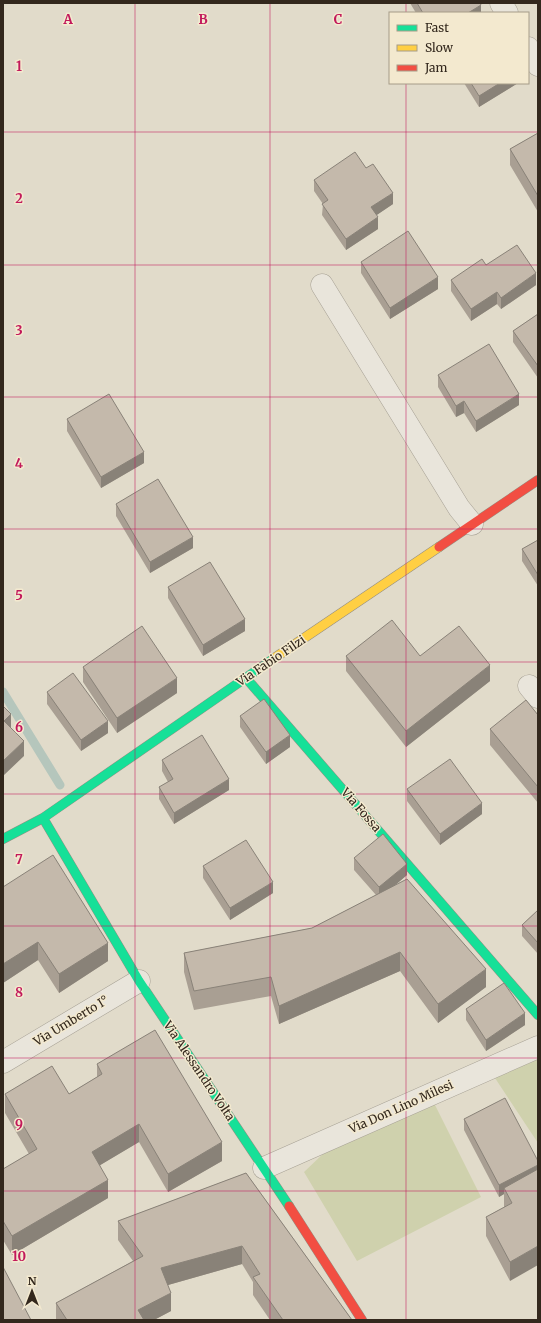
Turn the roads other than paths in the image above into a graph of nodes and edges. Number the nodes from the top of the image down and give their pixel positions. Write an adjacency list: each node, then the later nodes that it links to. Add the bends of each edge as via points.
1 (501, 3): 2 (street)
2 (506, 12)
3 (529, 50): 4 (street)
4 (538, 65)
5 (322, 285): 7 (street, via 459,508)
6 (538, 480): 7 (street, Via Fabio Filzi)
7 (472, 524): 8 (street, Via Fabio Filzi)
8 (246, 678): 9 (street, Via Fabio Filzi); 12 (street, Via Fossa)
9 (44, 818): 10 (street, Via Fabio Filzi); 11 (street, Via Alessandro Volta)
10 (3, 839)
11 (139, 981): 14 (street, Via Umberto I°); 15 (street, Via Alessandro Volta)
12 (538, 1015)
13 (538, 1047): 15 (street, Via Don Lino Milesi)
14 (3, 1062)
15 (264, 1168): 16 (street, Via Alessandro Volta)
16 (362, 1320)

